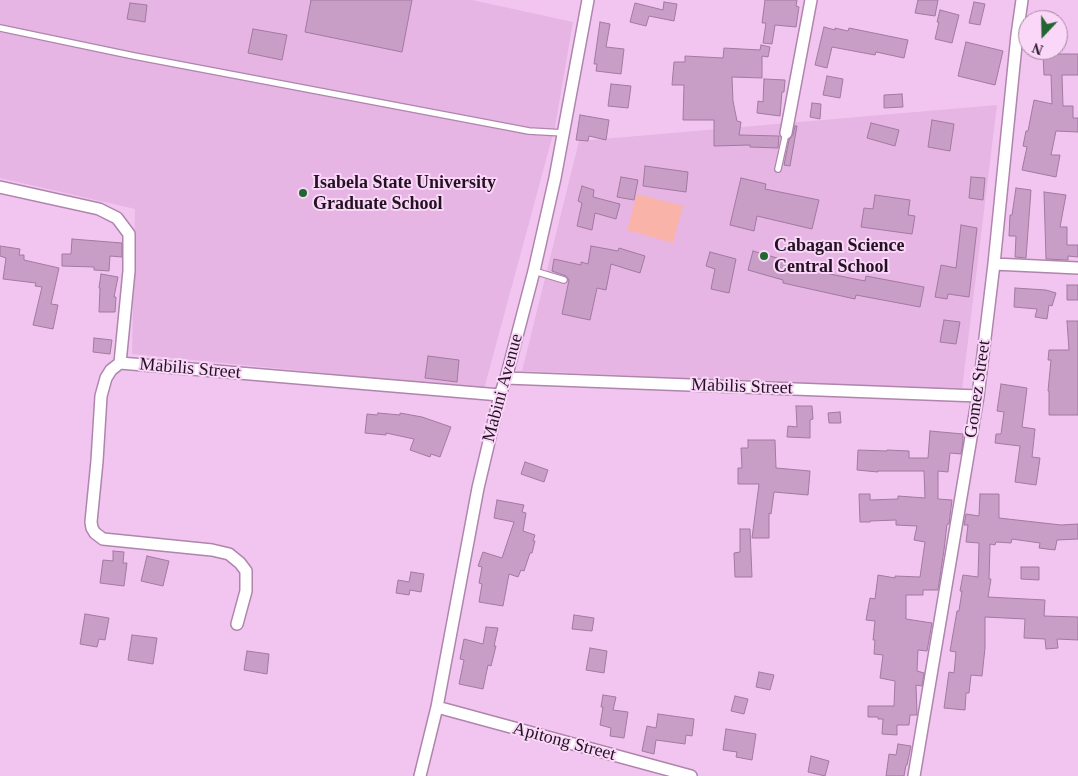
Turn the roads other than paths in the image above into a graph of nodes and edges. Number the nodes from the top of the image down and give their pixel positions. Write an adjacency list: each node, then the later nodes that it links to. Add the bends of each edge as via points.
1 (588, 0): 5 (street, Mabini Avenue)
2 (811, 0): 6 (street)
3 (1022, 0): 9 (street, Gomez Street)
4 (0, 28): 5 (lane, via 528,131)
5 (564, 132): 11 (street, Mabini Avenue)
6 (786, 133): 7 (lane)
7 (778, 169)
8 (0, 187): 13 (street, Mabilis Street, via 99,209 116,218 129,234 129,270)
9 (994, 264): 10 (street); 16 (street, Gomez Street)
10 (1078, 268)
11 (534, 271): 12 (lane); 14 (street, Mabini Avenue)
12 (564, 280)
13 (120, 363): 15 (street, Mabilis Street); 17 (street, via 106,378 101,396 92,528 103,539 229,554 246,571 246,590)
14 (506, 378): 15 (street, Mabini Avenue); 16 (street, Mabilis Street)
15 (500, 395): 18 (street, Mabini Avenue, via 478,488)
16 (978, 396): 21 (street, Gomez Street)
17 (237, 624)
18 (437, 707): 19 (street, Mabini Avenue); 20 (street, Apitong Street)
19 (420, 776)
20 (691, 776)
21 (914, 776)

